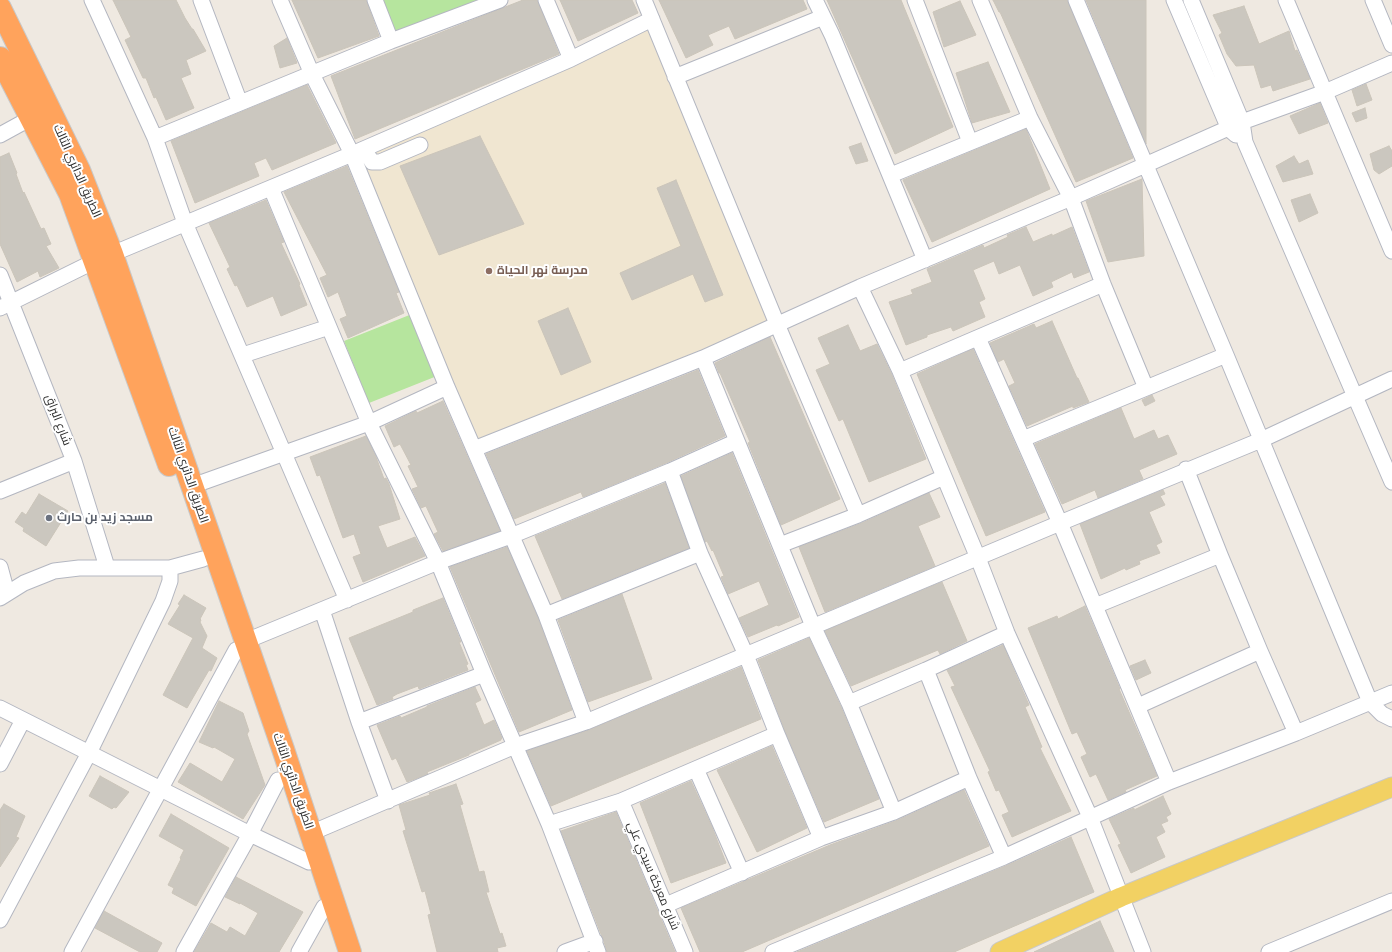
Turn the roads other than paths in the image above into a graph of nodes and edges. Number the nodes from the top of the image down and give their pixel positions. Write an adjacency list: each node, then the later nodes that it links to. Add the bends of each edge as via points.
1 (92, 0): 32 (street)
2 (201, 0): 27 (street)
3 (280, 0): 24 (street)
4 (375, 0): 19 (street)
5 (500, 0): 19 (street)
6 (546, 0): 22 (street)
7 (644, 0): 18 (street)
8 (815, 0): 17 (street)
9 (915, 0): 33 (street)
10 (980, 0): 29 (street)
11 (1076, 0): 36 (street)
12 (1174, 0): 30 (street)
13 (1191, 0): 30 (street)
14 (1286, 0): 26 (street)
15 (1373, 0): 20 (street)
16 (0, 8): 42 (highway, الطريق الدائري الثالث, via 78,170)
17 (823, 17): 25 (street); 37 (street)
18 (652, 19): 22 (street); 25 (street)
19 (391, 41): 24 (street)
20 (1392, 46)
21 (0, 58): 28 (highway, الطريق الدائري الثالث)
22 (570, 59): 35 (street)
23 (1392, 63): 26 (street)
24 (312, 74): 27 (street); 35 (street)
25 (675, 77): 48 (street)
26 (1324, 92): 30 (street); 41 (street)
27 (240, 103): 32 (street)
28 (31, 118): 31 (street); 42 (highway, الطريق الدائري الثالث)
29 (1030, 118): 33 (street); 39 (street)
30 (1236, 125): 36 (street); 58 (street)
31 (0, 135)
32 (155, 138): 40 (street)
33 (970, 142): 37 (street)
34 (420, 145): 35 (street, via 380,162 372,162)
35 (358, 151): 38 (street); 56 (street)
36 (1145, 165): 39 (street); 52 (street)
37 (891, 175): 43 (street)
38 (271, 188): 40 (street); 49 (street)
39 (1071, 198): 43 (street); 45 (street)
40 (185, 223): 42 (street); 51 (street)
41 (1392, 251)
42 (104, 257): 47 (street); 70 (highway, الطريق الدائري الثالث); 79 (highway, الطريق الدائري الثالث)
43 (925, 260): 46 (street)
44 (0, 275): 47 (street, شارع البراق)
45 (1103, 284): 50 (street); 57 (street)
46 (860, 287): 48 (street); 54 (street)
47 (6, 306): 65 (street, شارع البراق)
48 (777, 324): 53 (street); 72 (street)
49 (329, 327): 51 (street); 59 (street)
50 (978, 338): 54 (street); 60 (street)
51 (243, 355): 64 (street)
52 (1226, 355): 57 (street); 61 (street)
53 (704, 358): 62 (street); 63 (street)
54 (900, 371): 68 (street)
55 (1392, 379): 58 (street)
56 (447, 388): 59 (street); 63 (street)
57 (1146, 388): 60 (street)
58 (1355, 396): 61 (street); 69 (street)
59 (369, 423): 64 (street); 80 (street)
60 (1023, 439): 73 (street)
61 (1261, 440): 66 (street); 97 (street)
62 (737, 442): 67 (street); 75 (street)
63 (474, 449): 74 (street)
64 (284, 453): 70 (street); 85 (street)
65 (74, 461): 71 (street); 82 (street, شارع البراق)
66 (1186, 470): 73 (street); 77 (street)
67 (670, 471): 74 (street); 76 (street)
68 (944, 477): 72 (street); 78 (street)
69 (1392, 482)
70 (192, 486): 91 (highway, الطريق الدائري الثالث)
71 (0, 491)
72 (858, 516): 75 (street)
73 (1060, 523): 78 (street); 86 (street)
74 (511, 536): 80 (street); 88 (street)
75 (780, 545): 89 (street)
76 (700, 553): 88 (street); 93 (street)
77 (1220, 555): 86 (street); 92 (street)
78 (978, 558): 89 (street); 90 (street)
79 (202, 559): 83 (street); 91 (highway, الطريق الدائري الثالث)
80 (438, 562): 85 (street); 95 (street)
81 (0, 566): 84 (street)
82 (107, 567): 83 (street); 84 (street, via 54,571)
83 (170, 568): 108 (street, via 170,581 163,601)
84 (4, 596)
85 (347, 600): 87 (street)
86 (1096, 606): 99 (street)
87 (322, 610): 91 (street); 103 (street)
88 (546, 615): 104 (street)
89 (813, 626): 93 (street); 98 (street)
90 (1007, 632): 94 (street); 119 (street)
91 (241, 646): 112 (highway, الطريق الدائري الثالث); 115 (street); 121 (highway, الطريق الدائري الثالث)
92 (1260, 652): 99 (street); 105 (street)
93 (746, 655): 104 (street); 106 (street)
94 (926, 670): 98 (street); 111 (street)
95 (484, 674): 103 (street); 107 (street)
96 (1392, 693): 97 (street)
97 (1370, 702): 101 (street, via 1382,714); 105 (street)
98 (848, 703): 118 (street)
99 (1138, 706): 113 (street)
100 (0, 708): 102 (street)
101 (1392, 719)
102 (24, 720): 108 (street); 109 (street)
103 (359, 722): 117 (street)
104 (586, 722): 107 (street)
105 (1296, 733): 113 (street)
106 (777, 734): 110 (street); 123 (street)
107 (515, 746): 117 (street); 120 (street)
108 (89, 753): 115 (street); 131 (street)
109 (0, 764)
110 (696, 769): 116 (street); 126 (street)
111 (969, 778): 118 (street); 124 (street)
112 (278, 780): 122 (street); 125 (highway, الطريق الدائري الثالث)
113 (1169, 782): 119 (street)
114 (1392, 787): 127 (main road)
115 (161, 789): 122 (street); 133 (street)
116 (621, 800): 120 (street); 129 (street, شارع معركة سيدي علي)
117 (388, 801): 121 (street)
118 (894, 812): 123 (street)
119 (1090, 817): 124 (street); 127 (street)
120 (549, 824): 132 (street)
121 (311, 833): 137 (highway, الطريق الدائري الثالث)
122 (250, 834): 125 (street); 134 (street)
123 (821, 838): 126 (street)
124 (1004, 857): 140 (street)
125 (309, 862): 130 (highway, الطريق الدائري الثالث)
126 (742, 873): 129 (street)
127 (1121, 897): 141 (main road); 142 (street)
128 (1392, 901): 143 (street)
129 (666, 905): 139 (street, شارع معركة سيدي علي)
130 (324, 907): 135 (street); 136 (highway, الطريق الدائري الثالث)
131 (0, 920)
132 (596, 947): 138 (street)
133 (72, 952)
134 (184, 952)
135 (299, 952)
136 (339, 952)
137 (350, 952)
138 (566, 952)
139 (685, 952)
140 (773, 952)
141 (1000, 952)
142 (1143, 952)
143 (1269, 952)

